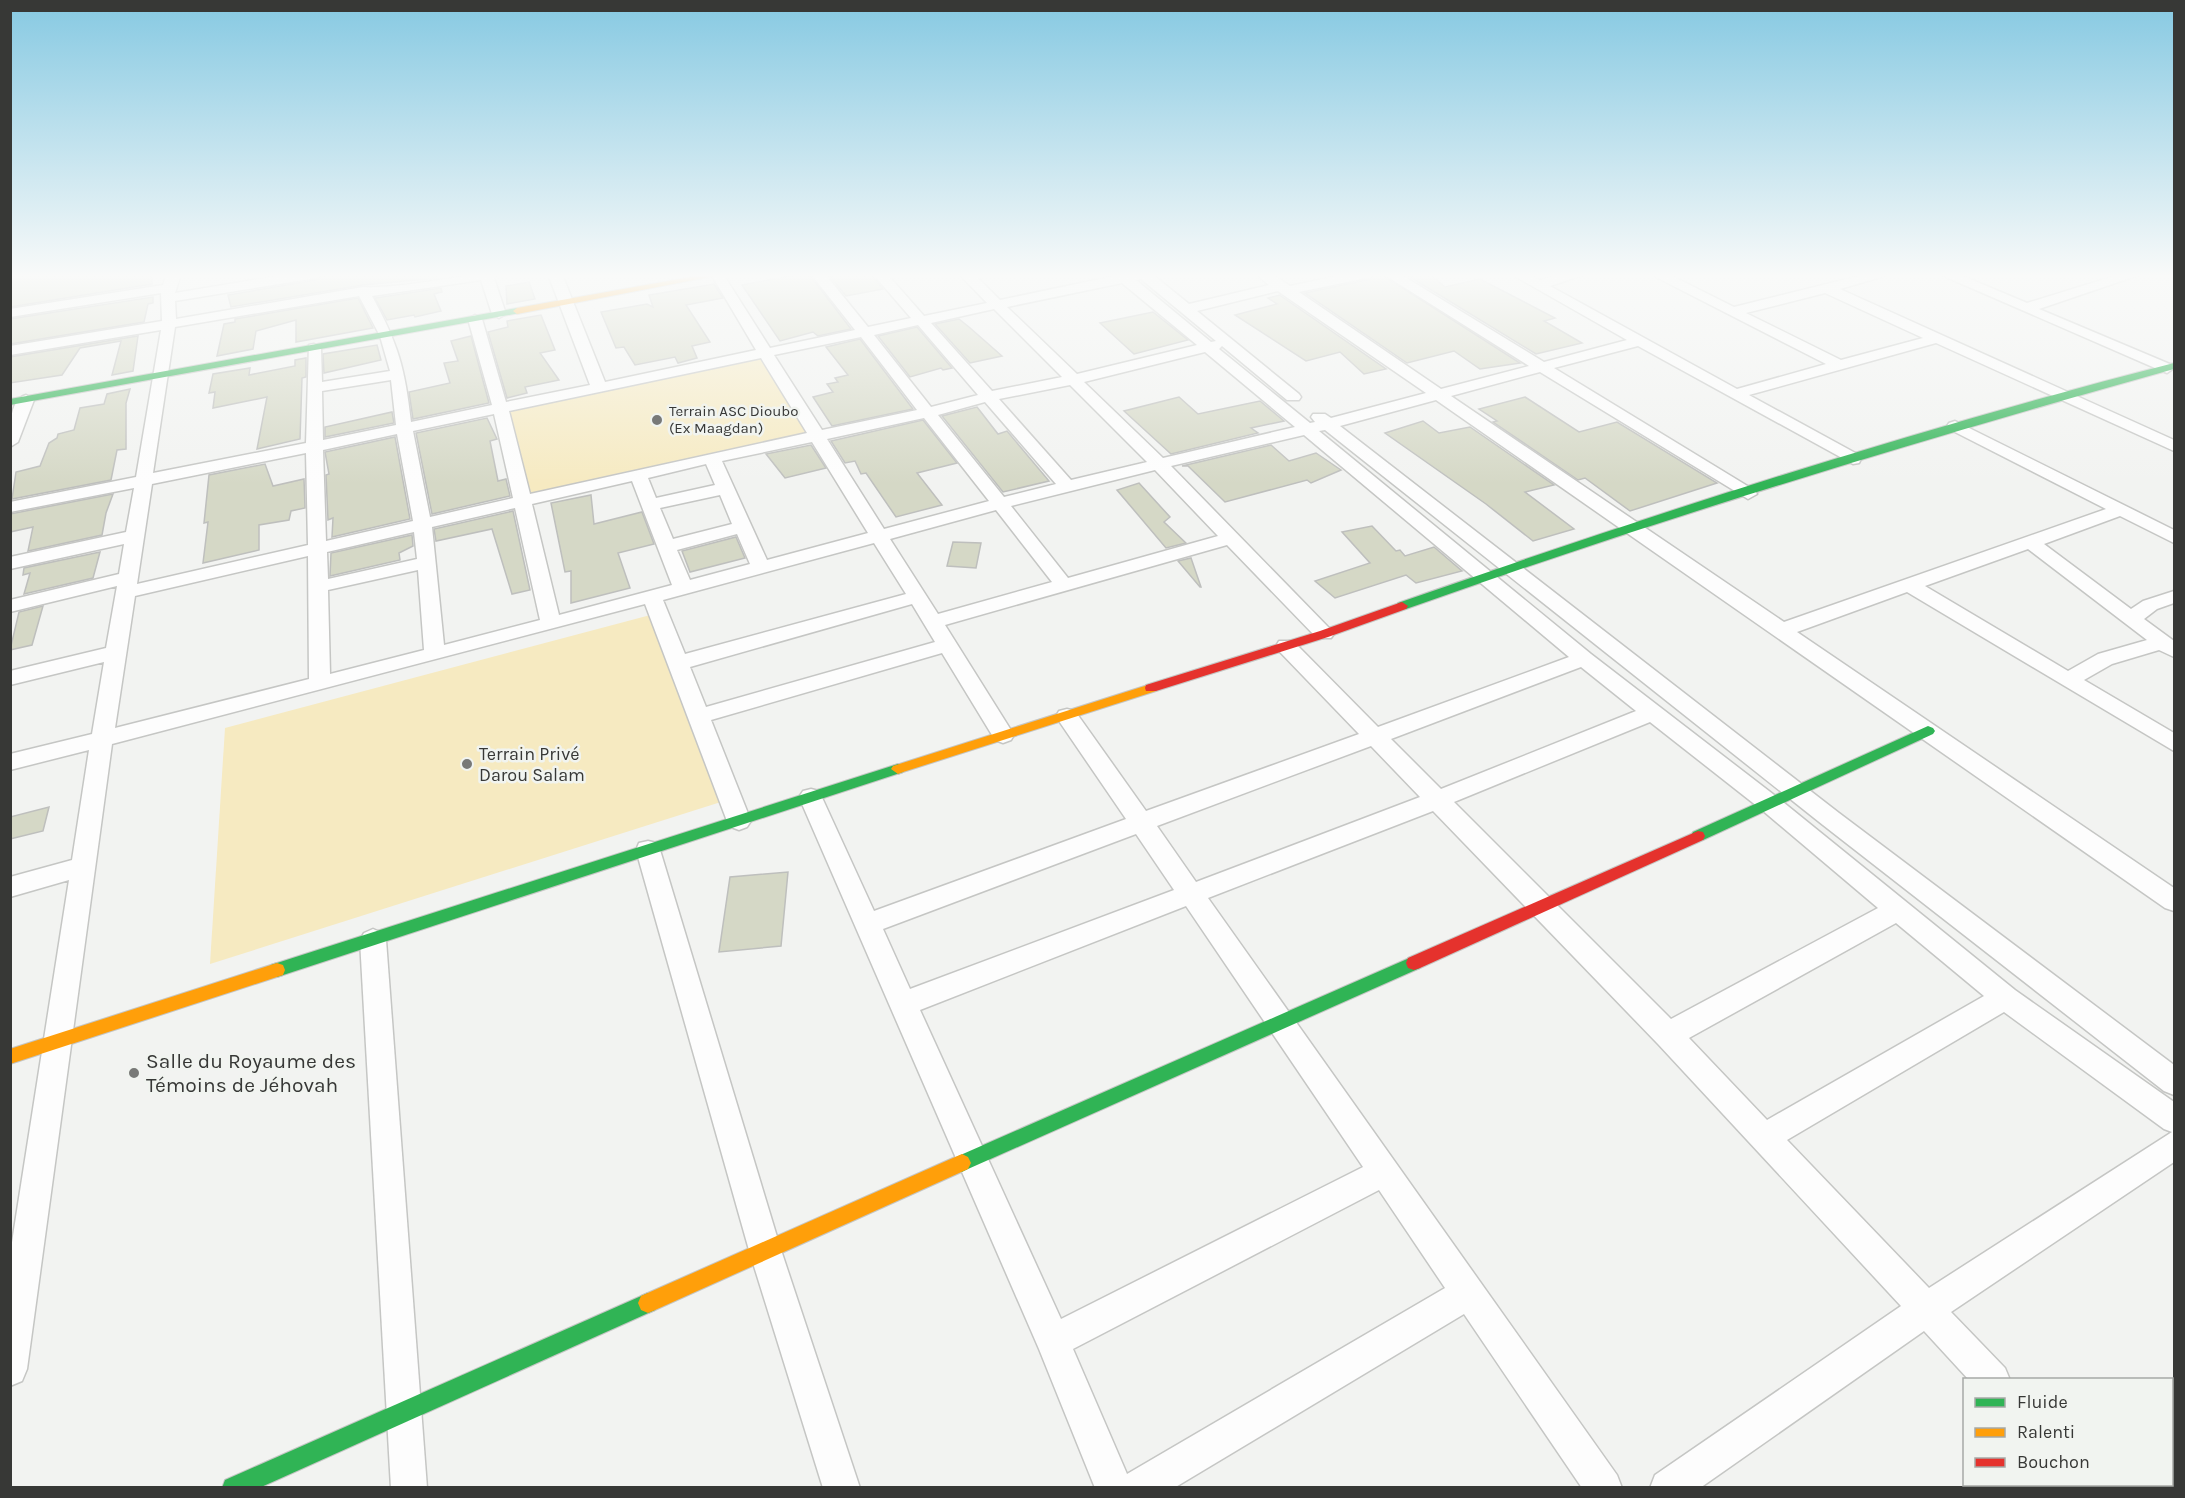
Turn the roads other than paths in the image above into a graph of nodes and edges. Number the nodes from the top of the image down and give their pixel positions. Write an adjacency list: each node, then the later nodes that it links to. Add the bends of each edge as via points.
1 (50, 344): 25 (street)
2 (165, 344): 31 (street)
3 (339, 344): 24 (street)
4 (389, 344): 30 (street)
5 (482, 344): 40 (street)
6 (582, 344): 33 (street)
7 (761, 344): 26 (street)
8 (811, 344): 26 (street)
9 (872, 344): 41 (street)
10 (941, 344): 38 (street)
11 (1037, 344): 32 (street)
12 (1204, 344): 23 (street)
13 (1220, 344): 23 (street)
14 (1230, 344): 42 (street)
15 (1364, 344): 35 (street)
16 (1503, 344): 28 (street)
17 (1629, 344): 28 (street)
18 (1645, 344): 36 (street)
19 (1796, 344): 27 (street)
20 (1918, 344): 27 (street)
21 (1951, 344): 37 (street)
22 (2115, 344): 29 (street)
23 (1207, 347): 32 (street); 42 (street)
24 (314, 348): 31 (street); 34 (street)
25 (10, 351)
26 (766, 353): 33 (street); 45 (street)
27 (1841, 366): 36 (street)
28 (1540, 367): 35 (street); 56 (street)
29 (2171, 367): 37 (street)
30 (398, 374): 34 (street); 44 (street)
31 (158, 376): 39 (street); 53 (street)
32 (1073, 380): 38 (street); 51 (street)
33 (599, 387): 40 (street)
34 (314, 388): 48 (street)
35 (1437, 394): 42 (street); 64 (street)
36 (1736, 394): 50 (street)
37 (2067, 396): 43 (street); 47 (street)
38 (987, 397): 41 (street); 54 (street)
39 (18, 401): 46 (street)
40 (500, 407): 44 (street); 57 (street)
41 (925, 413): 45 (street); 59 (street)
42 (1318, 426): 51 (street); 75 (street); 76 (street)
43 (1955, 426): 50 (street); 61 (street)
44 (404, 428): 48 (street); 62 (street)
45 (816, 436): 49 (street); 67 (street)
46 (10, 442)
47 (2175, 446)
48 (313, 447): 53 (street); 71 (street)
49 (712, 458): 52 (street); 55 (street)
50 (1853, 459): 56 (street)
51 (1160, 465): 54 (street); 68 (street)
52 (638, 475): 57 (street); 58 (street)
53 (142, 480): 60 (street); 65 (street)
54 (1067, 486): 59 (street)
55 (726, 488): 58 (street); 63 (street)
56 (1748, 494): 64 (street)
57 (522, 501): 62 (street); 87 (street)
58 (650, 505): 70 (street)
59 (1000, 506): 67 (street); 77 (street)
60 (10, 507)
61 (2121, 510): 66 (street); 69 (street)
62 (423, 526): 71 (street); 72 (street)
63 (743, 527): 70 (street); 74 (street)
64 (1635, 530): 75 (street); 89 (street)
65 (134, 536): 73 (street); 78 (street)
66 (2175, 537)
67 (878, 538): 74 (street); 83 (street)
68 (1230, 538): 77 (street); 90 (street)
69 (2030, 542): 79 (street); 86 (street)
70 (665, 547): 81 (street)
71 (319, 549): 78 (street); 80 (street)
72 (428, 562): 80 (street); 95 (street)
73 (10, 563)
74 (761, 568): 81 (street)
75 (1512, 569): 76 (street); 110 (street)
76 (1485, 576): 90 (street); 96 (street)
77 (1063, 584): 88 (street)
78 (127, 585): 85 (street); 94 (street)
79 (1909, 585): 89 (street); 99 (street)
80 (320, 586): 100 (street)
81 (683, 588): 82 (street)
82 (652, 596): 87 (street); 97 (street)
83 (917, 597): 88 (street); 97 (street)
84 (2175, 597): 86 (street, via 2150,605)
85 (10, 606)
86 (2132, 618): 93 (street)
87 (551, 622): 95 (street)
88 (933, 622): 91 (street)
89 (1782, 630): 104 (street)
90 (1324, 634): 92 (street)
91 (947, 645): 102 (street); 105 (street)
92 (1286, 646): 103 (street); 106 (street)
93 (2169, 646): 99 (street, via 2105,659)
94 (117, 652): 98 (street); 107 (street)
95 (435, 654): 100 (street)
96 (1584, 659): 101 (street); 106 (street)
97 (678, 663): 102 (street)
98 (10, 678)
99 (2068, 680): 108 (street)
100 (320, 683): 107 (street)
101 (1651, 713): 112 (street); 113 (street)
102 (699, 716): 114 (street)
103 (1067, 716): 105 (street); 115 (street)
104 (1928, 731): 110 (street); 120 (street)
105 (1003, 735): 111 (street)
106 (1375, 737): 112 (street); 115 (street)
107 (102, 738): 109 (street); 117 (street)
108 (2172, 740)
109 (10, 762)
110 (1794, 790): 113 (street); 131 (street)
111 (811, 797): 114 (street); 123 (street)
112 (1438, 799): 119 (street); 121 (street)
113 (1770, 804): 121 (street); 122 (street)
114 (739, 821): 116 (street)
115 (1142, 823): 119 (street); 123 (street)
116 (648, 850): 124 (street); 137 (street)
117 (85, 866): 118 (street); 129 (street)
118 (10, 887)
119 (1191, 892): 126 (street); 127 (street)
120 (2175, 901)
121 (1539, 905): 127 (street); 128 (street)
122 (1899, 909): 125 (street); 128 (street)
123 (867, 924): 126 (street)
124 (372, 940): 129 (street); 144 (street)
125 (2005, 998): 132 (street); 133 (street)
126 (903, 1005): 135 (street)
127 (1280, 1020): 135 (street); 136 (street)
128 (1668, 1035): 133 (street)
129 (59, 1041): 130 (street); 139 (street)
130 (10, 1057)
131 (2175, 1082)
132 (2175, 1119)
133 (1765, 1137): 140 (street)
134 (2175, 1145): 140 (street)
135 (971, 1158): 137 (street); 141 (street)
136 (1384, 1172): 138 (street); 141 (street)
137 (765, 1250): 144 (street); 147 (street)
138 (1468, 1293): 149 (street); 150 (street)
139 (16, 1301): 142 (street)
140 (1926, 1309): 143 (street); 151 (street)
141 (1053, 1341): 148 (street)
142 (10, 1370)
143 (1991, 1378)
144 (404, 1411): 145 (street); 146 (street)
145 (233, 1488)
146 (409, 1488)
147 (842, 1488)
148 (1114, 1488)
149 (1138, 1488)
150 (1604, 1488)
151 (1668, 1488)

